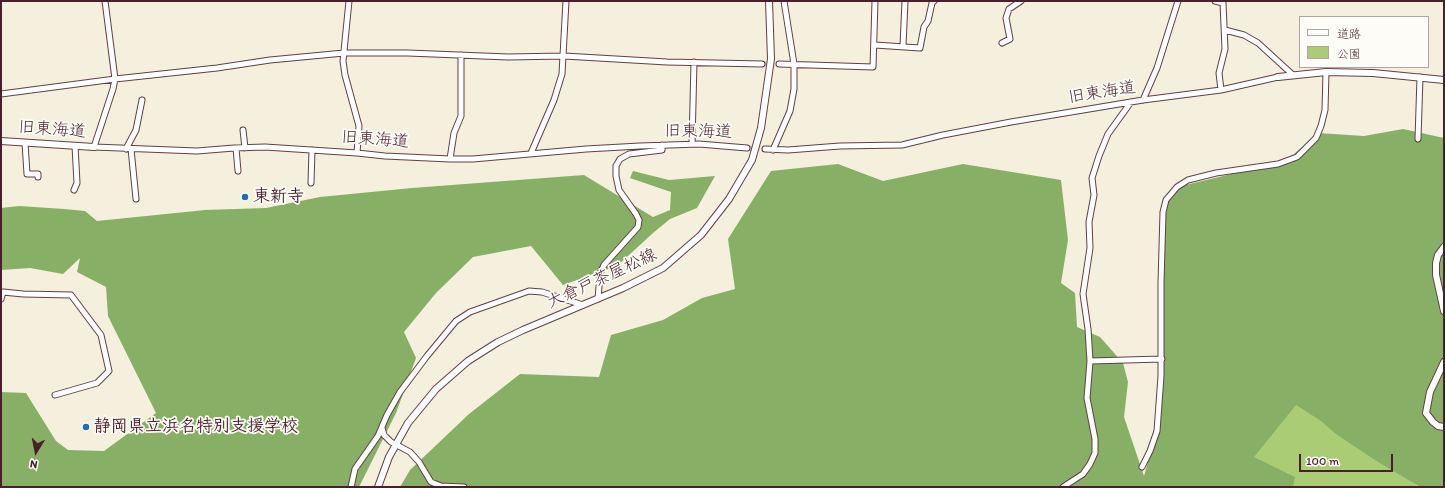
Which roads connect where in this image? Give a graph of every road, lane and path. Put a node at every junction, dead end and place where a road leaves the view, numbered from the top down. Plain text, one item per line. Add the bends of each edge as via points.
1 (105, 1) edge
2 (349, 1) edge
3 (566, 1) edge
4 (769, 1) edge
5 (784, 1) edge
6 (875, 1) edge
7 (905, 1) edge
8 (934, 1) edge
9 (1021, 1) edge
10 (1178, 1) edge
11 (1215, 1) edge
12 (1225, 30) junction
13 (1002, 43) dead end
14 (874, 45) junction
15 (903, 46) junction
16 (344, 53) junction
17 (461, 55) junction
18 (564, 56) junction
19 (694, 62) junction
20 (762, 64) tunnel mouth
21 (779, 64) tunnel mouth
22 (794, 64) junction
23 (1326, 72) junction
24 (1293, 75) junction
25 (1278, 77) joint
26 (1420, 77) junction
27 (115, 79) junction
28 (1444, 80) edge
29 (1221, 90) junction
30 (1, 94) edge
31 (142, 100) dead end
32 (1143, 100) junction
33 (1131, 102) junction
34 (243, 130) dead end
35 (1418, 139) dead end
36 (1, 140) edge
37 (25, 143) junction
38 (692, 144) junction
39 (662, 145) junction
40 (75, 146) junction
41 (94, 147) junction
42 (236, 148) junction
43 (245, 148) junction
44 (747, 148) tunnel mouth
45 (129, 149) junction
46 (765, 149) tunnel mouth
47 (312, 150) junction
48 (773, 150) junction
49 (357, 152) junction
50 (531, 153) junction
51 (450, 159) junction
52 (238, 171) dead end
53 (38, 177) dead end
54 (310, 183) dead end
55 (74, 190) dead end
56 (136, 199) dead end
57 (1444, 247) edge
58 (2, 292) edge
59 (598, 298) junction
60 (1, 299) edge
61 (583, 304) junction
62 (1444, 311) edge
63 (1162, 359) junction
64 (1090, 361) junction
65 (1444, 362) edge
66 (55, 395) dead end
67 (1444, 427) edge
68 (382, 428) junction
69 (396, 444) junction
70 (1142, 467) dead end
71 (351, 487) edge
72 (378, 487) edge
73 (464, 487) edge
74 (1063, 487) edge

1 - 27 street
2 - 16 street
3 - 18 street
4 - 59 street, 大倉戸茶屋松線 via 771,59 761,128 752,160 729,199 701,235 663,268
5 - 22 street
6 - 14 street
7 - 15 street
8 - 15 street via 924,27 920,48
9 - 13 street via 1009,9 1006,18 1010,39
10 - 32 street via 1157,68
11 - 12 street via 1223,3
12 - 24 street via 1244,35 1258,43
12 - 29 street via 1225,49 1219,73
14 - 15 street
14 - 22 street via 873,67
16 - 17 street
16 - 27 street
16 - 49 street via 345,75 359,126
17 - 18 street
17 - 51 street via 460,116
18 - 19 street
18 - 50 street via 562,74 554,100
19 - 20 street
19 - 38 street
21 - 22 street
22 - 48 street via 794,89 790,111
23 - 24 street, 旧東海道
23 - 26 street, 旧東海道
23 - 63 street via 1321,126 1316,138 1297,157 1278,164 1188,180 1177,187 1166,200 1163,212 1161,283
24 - 25 street, 旧東海道
25 - 29 street, 旧東海道
26 - 28 street, 旧東海道
26 - 35 street
27 - 30 street
27 - 41 street
29 - 32 street, 旧東海道
31 - 45 street
32 - 33 street, 旧東海道
33 - 48 street, 旧東海道 via 1011,122 898,146
33 - 64 street via 1108,134 1092,178 1094,195 1089,222 1090,248 1083,294
34 - 43 street
36 - 37 street, 旧東海道
37 - 40 street, 旧東海道
37 - 53 street via 26,174 38,174
38 - 39 street, 旧東海道
38 - 44 street, 旧東海道
39 - 50 street, 旧東海道
39 - 59 street via 662,150 629,154 620,159 616,166 619,190 639,220 638,227 604,265 600,274
40 - 41 street, 旧東海道
40 - 55 street via 77,183
41 - 45 street, 旧東海道
42 - 43 street, 旧東海道
42 - 45 street, 旧東海道 via 197,151
42 - 52 street
43 - 47 street, 旧東海道
45 - 56 street
46 - 48 street, 旧東海道
47 - 49 street, 旧東海道
47 - 54 street
49 - 51 street, 旧東海道
50 - 51 street, 旧東海道
57 - 62 street via 1438,255 1436,275
58 - 60 street
58 - 66 street via 71,295 101,335 109,371 97,383
59 - 61 street, 大倉戸茶屋松線
61 - 68 street via 529,290 470,312 456,321 427,356 400,392
61 - 69 street, 大倉戸茶屋松線 via 498,342 468,361 436,389 408,423
63 - 64 street
63 - 70 street via 1157,431
64 - 74 street via 1087,398 1095,439 1095,453 1083,474
65 - 67 street via 1430,392 1426,413 1438,426
68 - 69 street via 386,438
68 - 71 street via 355,469
69 - 72 street, 大倉戸茶屋松線
69 - 73 street via 410,452 419,462 430,482 441,486

